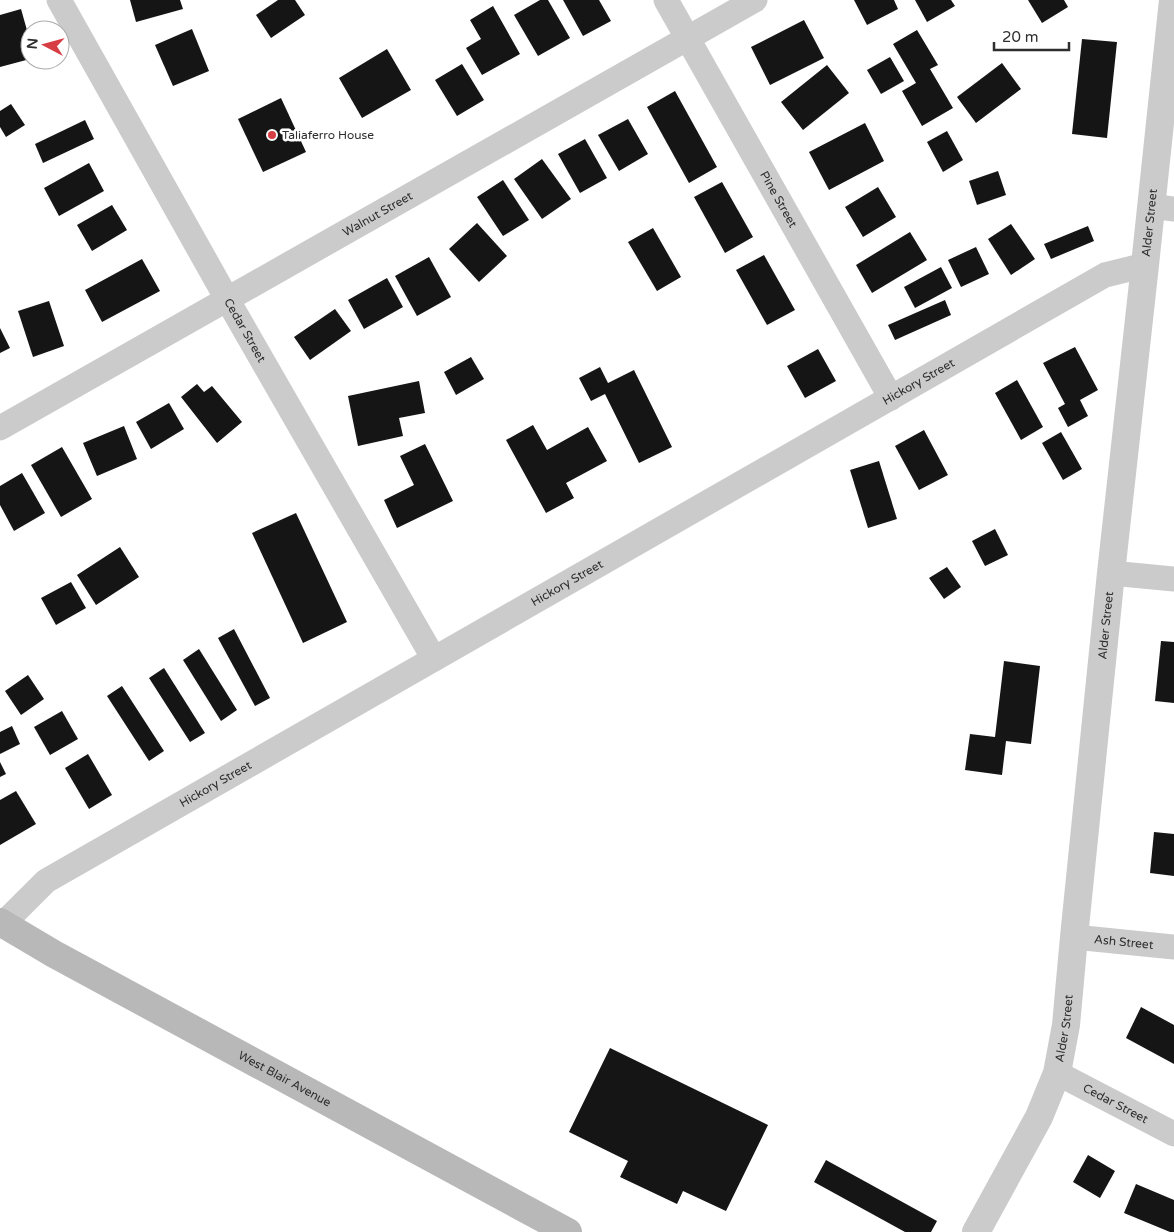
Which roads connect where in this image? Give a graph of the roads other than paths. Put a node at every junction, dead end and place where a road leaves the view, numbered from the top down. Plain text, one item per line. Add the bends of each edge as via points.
1 (59, 0) edge
2 (666, 0) edge
3 (755, 0) edge
4 (1173, 0) edge
5 (687, 38) junction
6 (1163, 208) edge
7 (1145, 266) junction
8 (227, 299) junction
9 (891, 398) junction
10 (0, 428) edge
11 (1111, 573) junction
12 (1174, 579) edge
13 (434, 659) junction
14 (2, 923) edge
15 (1074, 936) junction
16 (1174, 947) edge
17 (1057, 1073) junction
18 (1174, 1134) edge
19 (568, 1232) edge
20 (976, 1232) edge

1 - 8 street, Cedar Street
2 - 5 street, Pine Street
3 - 5 street, Walnut Street
4 - 6 street, Alder Street
5 - 8 street, Walnut Street
5 - 9 street, Pine Street
6 - 7 street, Alder Street
7 - 9 street, Hickory Street via 1105,275
7 - 11 street, Alder Street
8 - 10 street, Walnut Street
8 - 13 street, Cedar Street
9 - 13 street, Hickory Street
11 - 12 street
11 - 15 street, Alder Street
13 - 14 street, Hickory Street via 46,881
14 - 19 main road, West Blair Avenue
15 - 16 street, Ash Street
15 - 17 street, Alder Street via 1066,1025
17 - 18 street, Cedar Street
17 - 20 street, Alder Street via 1039,1117

